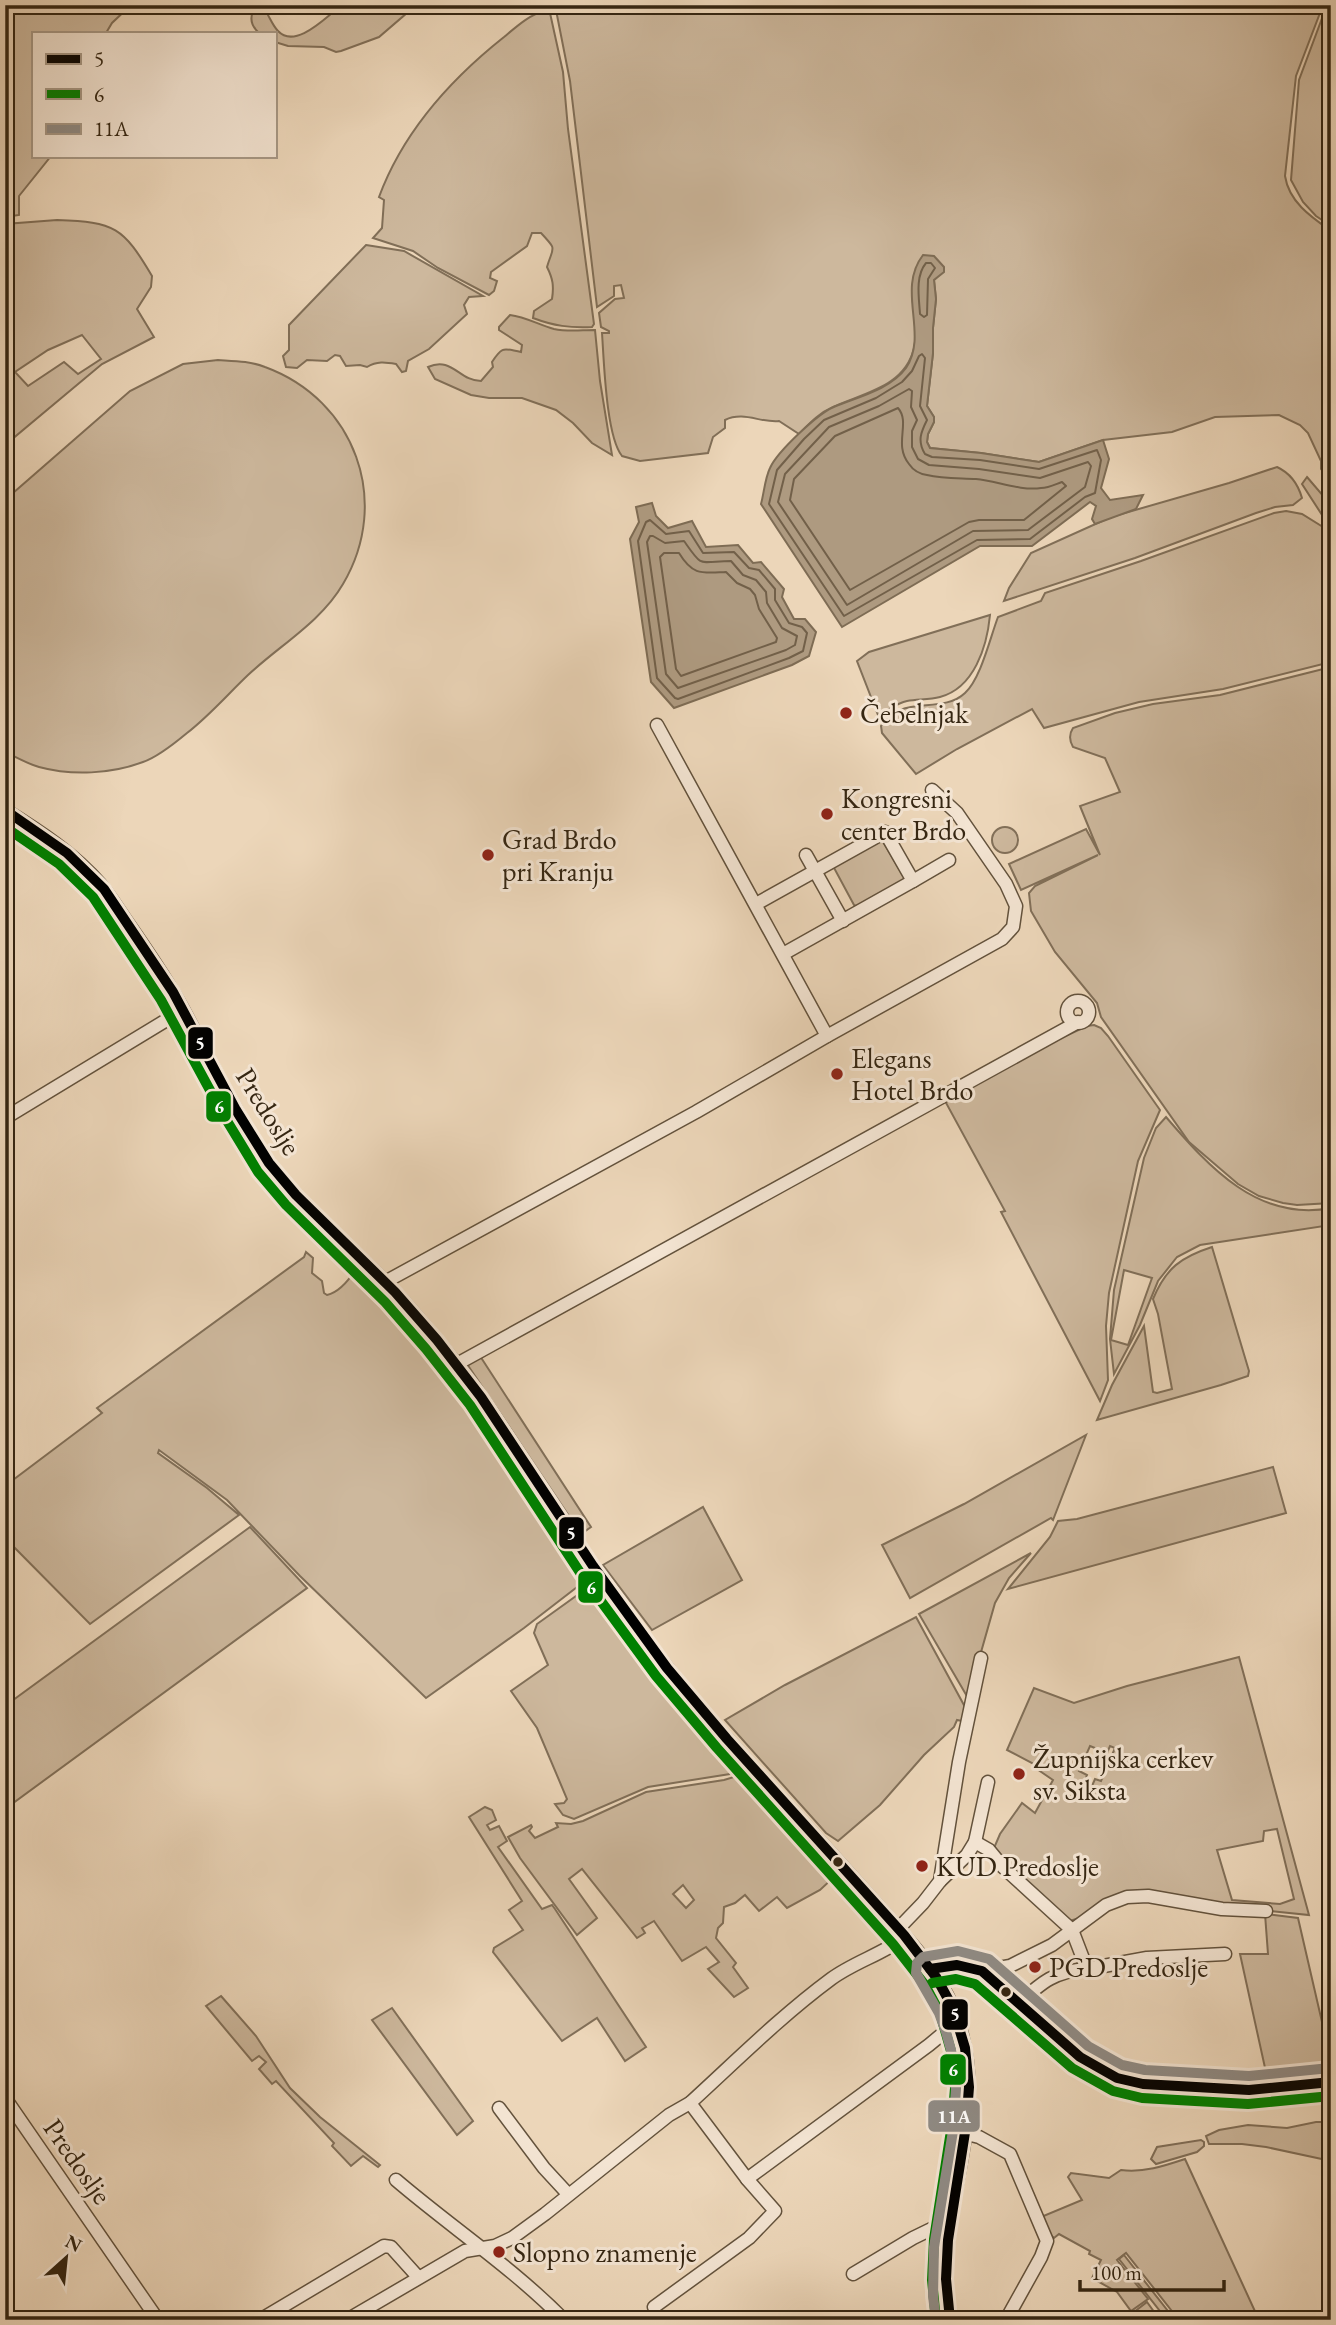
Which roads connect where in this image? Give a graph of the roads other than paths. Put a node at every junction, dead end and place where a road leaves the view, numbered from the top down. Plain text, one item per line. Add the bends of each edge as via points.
1 (657, 725) dead end
2 (932, 790) dead end
3 (5, 810) edge
4 (806, 855) dead end
5 (949, 860) dead end
6 (816, 872) junction
7 (914, 881) junction
8 (756, 904) junction
9 (843, 921) junction
10 (783, 954) junction
11 (183, 1010) junction
12 (1073, 1019) dead end
13 (827, 1036) junction
14 (5, 1118) edge
15 (385, 1282) junction
16 (457, 1364) junction
17 (981, 1658) dead end
18 (988, 1782) dead end
19 (975, 1842) junction
20 (940, 1881) junction
21 (1266, 1911) dead end
22 (1072, 1930) junction
23 (902, 1933) junction
24 (1226, 1954) dead end
25 (930, 1969) junction
26 (1087, 1969) junction
27 (982, 1971) junction
28 (1019, 2003) junction
29 (958, 2021) junction
30 (1331, 2082) edge
31 (5, 2098) edge
32 (690, 2102) junction
33 (499, 2108) dead end
34 (967, 2134) junction
35 (747, 2179) junction
36 (396, 2180) dead end
37 (568, 2194) junction
38 (950, 2220) junction
39 (512, 2238) junction
40 (479, 2248) junction
41 (502, 2265) junction
42 (853, 2274) dead end
43 (418, 2277) junction
44 (654, 2306) dead end
45 (158, 2320) edge
46 (260, 2320) edge
47 (347, 2320) edge
48 (564, 2320) edge
49 (950, 2320) edge
50 (1006, 2320) edge

1 - 8 street
2 - 13 street via 957,813 1006,884 1016,906 1013,927 1002,939
3 - 11 street, Predoslje via 50,839 103,887
4 - 6 street
5 - 7 street
6 - 7 street via 885,832
6 - 8 street
6 - 9 street
7 - 9 street
8 - 10 street
9 - 10 street
10 - 13 street
11 - 14 street
11 - 15 street, Predoslje via 271,1165
12 - 16 street via 1054,1036
13 - 15 street
15 - 16 street, Predoslje
16 - 23 street, Predoslje via 670,1673
17 - 20 street
18 - 19 street
19 - 20 street
19 - 22 street
20 - 23 street
21 - 22 street via 1127,1897 1106,1905
22 - 26 street
22 - 27 street via 1010,1966
23 - 25 street
23 - 32 street via 894,1945 832,1979
24 - 26 street via 1147,1958
25 - 27 street via 957,1965
25 - 29 street
26 - 28 street via 1057,1973
27 - 28 street
28 - 30 street via 1080,2057 1129,2081 1249,2090
29 - 34 street via 969,2074
29 - 35 street
31 - 45 street, Predoslje
32 - 35 street
32 - 37 street
33 - 37 street
34 - 38 street
34 - 50 street via 1010,2154 1046,2241
35 - 44 street via 775,2211 749,2238
36 - 40 street
37 - 39 street
38 - 42 street
38 - 49 street via 946,2281
39 - 40 street
39 - 41 street
40 - 41 street
40 - 43 street
41 - 48 street
43 - 46 street via 391,2247 384,2246
43 - 47 street

